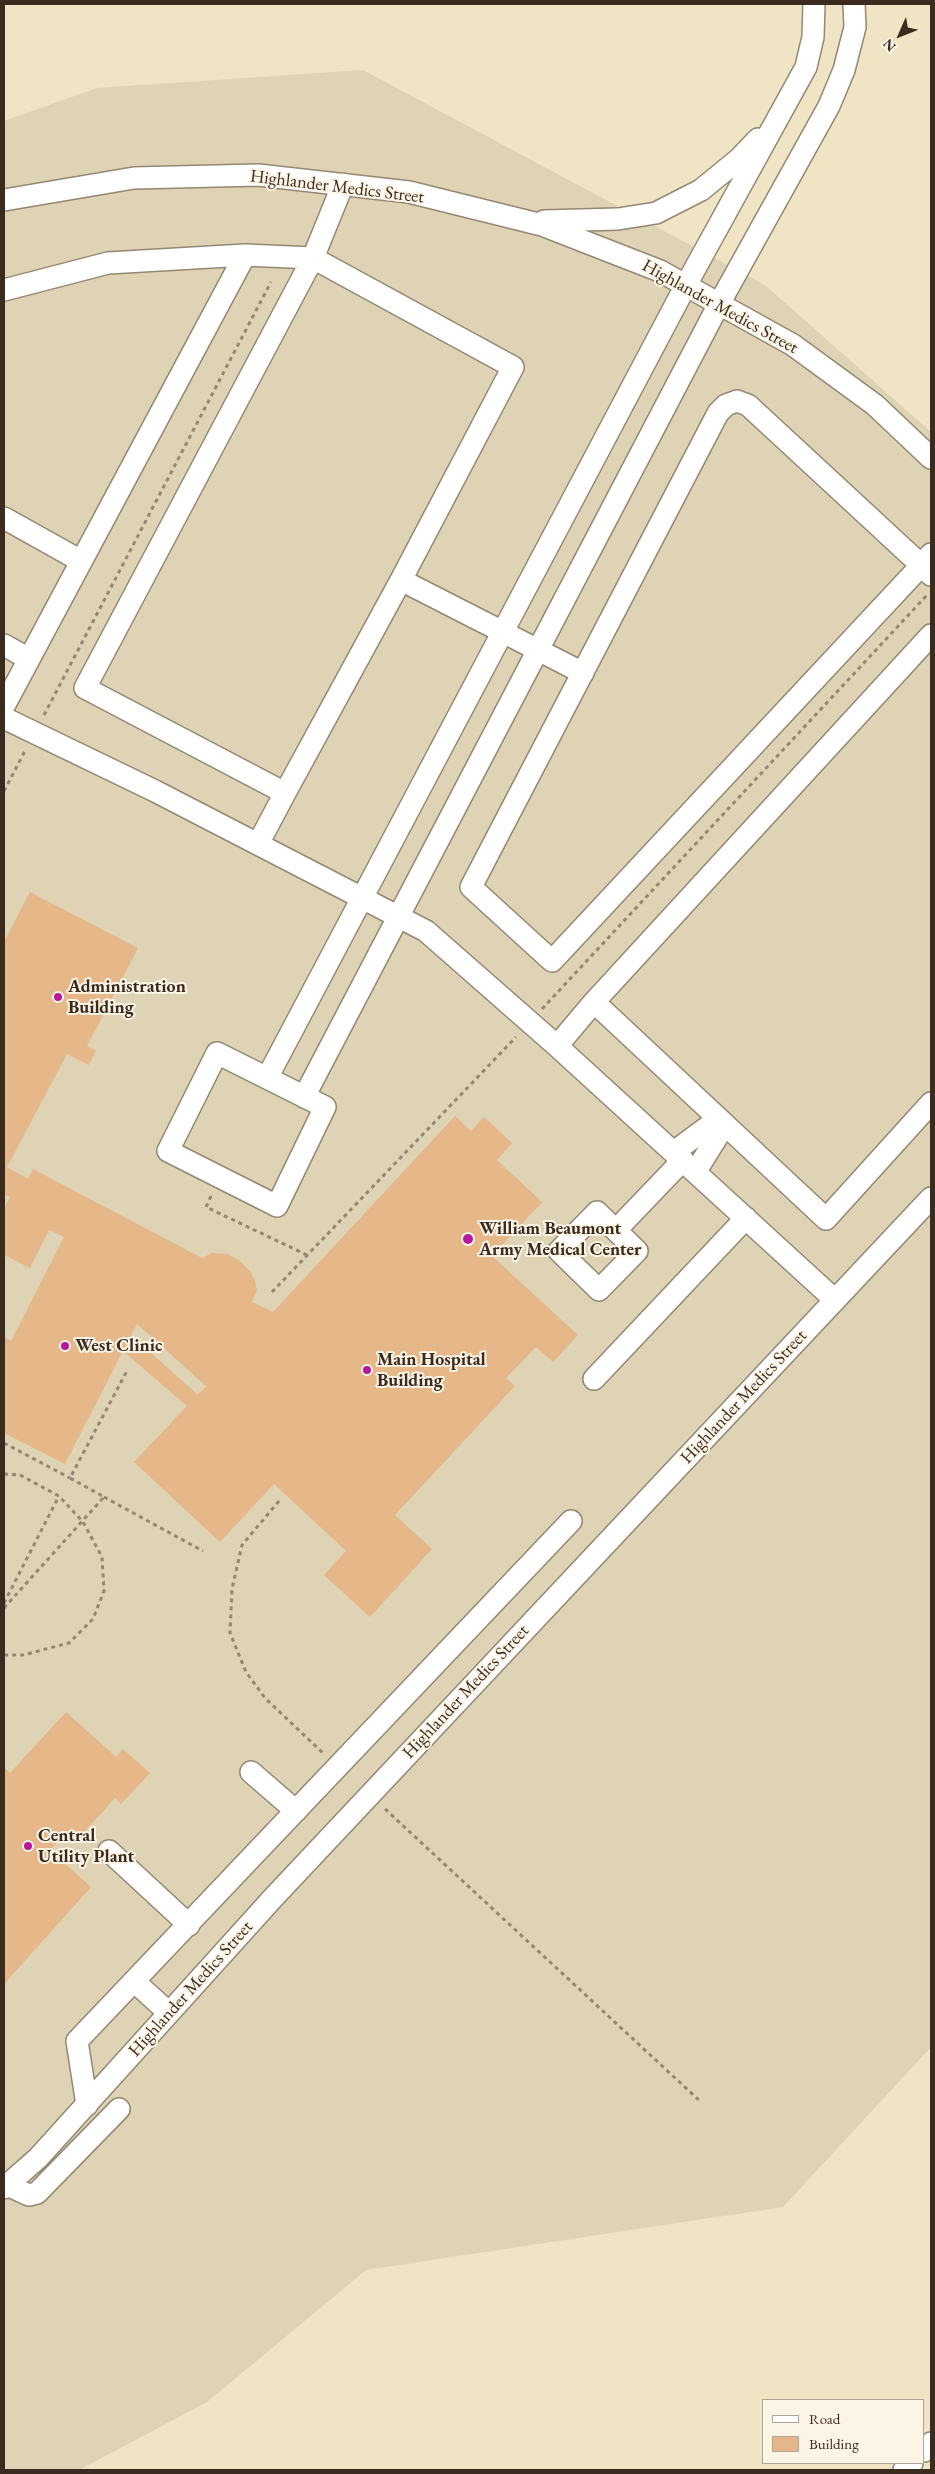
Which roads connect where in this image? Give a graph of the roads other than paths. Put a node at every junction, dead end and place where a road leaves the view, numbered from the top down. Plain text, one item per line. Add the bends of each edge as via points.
1 (814, 4) edge
2 (854, 4) edge
3 (776, 121) junction
4 (343, 184) junction
5 (4, 200) edge
6 (526, 221) junction
7 (245, 255) junction
8 (313, 258) junction
9 (686, 285) junction
10 (4, 290) edge
11 (719, 304) junction
12 (931, 458) edge
13 (4, 518) edge
14 (81, 561) junction
15 (928, 572) edge
16 (400, 580) junction
17 (502, 633) junction
18 (931, 635) edge
19 (4, 645) edge
20 (538, 651) junction
21 (29, 659) junction
22 (583, 673) junction
23 (4, 706) edge
24 (4, 718) edge
25 (285, 793) junction
26 (258, 844) junction
27 (362, 898) junction
28 (398, 916) junction
29 (594, 1002) junction
30 (557, 1046) junction
31 (266, 1078) junction
32 (304, 1097) junction
33 (931, 1103) edge
34 (720, 1124) junction
35 (684, 1161) junction
36 (931, 1198) edge
37 (746, 1218) junction
38 (616, 1230) dead end
39 (835, 1300) junction
40 (594, 1379) dead end
41 (571, 1521) dead end
42 (251, 1772) dead end
43 (296, 1811) junction
44 (109, 1851) dead end
45 (189, 1925) junction
46 (135, 1982) junction
47 (169, 2013) junction
48 (86, 2105) junction
49 (120, 2109) dead end
50 (6, 2187) edge

1 - 3 street via 813,37 806,67
2 - 11 street via 855,27 844,70 829,106
3 - 6 street via 739,159 701,190 656,213 618,220
3 - 9 street
4 - 5 street, Highlander Medics Street via 258,175 134,178
4 - 6 street, Highlander Medics Street via 409,192
4 - 8 street
6 - 9 street, Highlander Medics Street via 660,271
7 - 8 street
7 - 10 street via 108,263
7 - 14 street
8 - 16 street via 513,367
8 - 25 street via 85,688
9 - 11 street, Highlander Medics Street
9 - 17 street
11 - 12 street, Highlander Medics Street via 793,345 876,405
11 - 20 street
13 - 14 street
14 - 21 street
15 - 22 street via 748,405 737,401 718,413
15 - 22 street via 552,961 470,887
16 - 17 street
16 - 25 street
17 - 20 street
17 - 27 street
18 - 29 street
19 - 21 street
20 - 22 street
20 - 28 street
21 - 23 street
24 - 26 street
25 - 26 street
26 - 27 street
27 - 28 street
27 - 31 street
28 - 30 street via 426,930
28 - 32 street
29 - 30 street
29 - 34 street
30 - 35 street
31 - 32 street
31 - 32 street via 216,1053 168,1151 277,1206 326,1107
33 - 34 street via 826,1220
34 - 35 street via 709,1126
34 - 35 street via 719,1134
35 - 37 street
35 - 38 street
36 - 39 street, Highlander Medics Street
37 - 39 street
37 - 40 street
39 - 47 street, Highlander Medics Street
41 - 43 street
42 - 43 street
43 - 45 street
44 - 45 street
45 - 46 street
46 - 47 street
46 - 48 street via 77,2041
47 - 48 street, Highlander Medics Street
48 - 50 street, Highlander Medics Street via 38,2158
49 - 50 street via 37,2193 29,2195

